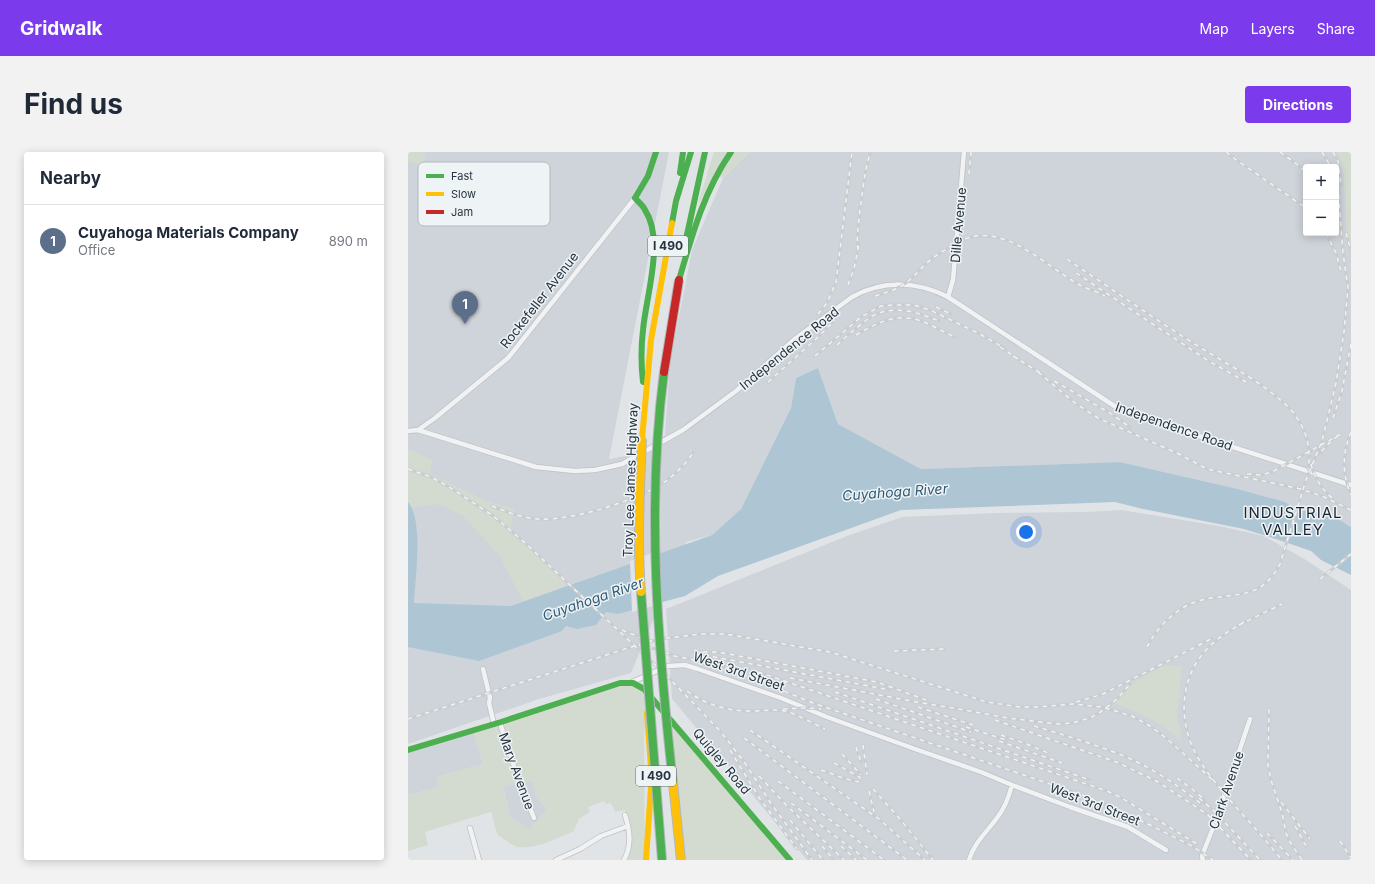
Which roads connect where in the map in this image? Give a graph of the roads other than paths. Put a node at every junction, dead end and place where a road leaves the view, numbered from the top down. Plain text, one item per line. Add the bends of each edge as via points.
1 (654, 152) edge
2 (691, 152) edge
3 (704, 152) edge
4 (710, 152) edge
5 (964, 152) edge
6 (730, 153) edge
7 (683, 154) edge
8 (700, 174) junction
9 (635, 198) junction
10 (676, 202) junction
11 (679, 280) junction
12 (948, 297) junction
13 (645, 395) junction
14 (418, 430) junction
15 (408, 431) edge
16 (1351, 485) edge
17 (483, 669) dead end
18 (632, 682) junction
19 (650, 692) junction
20 (1250, 719) dead end
21 (497, 724) junction
22 (408, 750) edge
23 (1012, 786) junction
24 (625, 815) dead end
25 (534, 818) dead end
26 (628, 826) junction
27 (470, 828) dead end
28 (1166, 850) dead end
29 (479, 860) edge
30 (556, 860) edge
31 (624, 860) edge
32 (646, 860) edge
33 (662, 860) edge
34 (681, 860) edge
35 (790, 860) edge
36 (969, 860) edge
37 (1203, 860) edge

1 - 9 main road, Rockefeller Avenue via 646,182
2 - 10 main road, Troy Lee James Highway / I 490
3 - 8 main road, Troy Lee James Highway / I 490
4 - 8 main road
5 - 12 street, Dille Avenue via 953,280
6 - 11 main road via 713,180 702,206
7 - 10 main road
8 - 11 main road, Troy Lee James Highway / I 490
9 - 13 main road via 647,213 653,243 653,267 642,347 641,367
9 - 14 street, Rockefeller Avenue via 508,358
10 - 13 main road, Troy Lee James Highway / I 490 via 651,340
11 - 34 main road, Troy Lee James Highway / I 490, bridge via 663,379 655,516 658,614
12 - 14 street, Independence Road via 926,287 908,285 877,287 861,292 796,338 736,390 683,430 622,464 575,471 536,468
12 - 16 street, Independence Road via 1119,409
13 - 19 main road, Troy Lee James Highway / I 490, bridge via 640,464 639,562
14 - 15 street, Rockefeller Avenue
17 - 21 street, Mary Avenue via 489,703
18 - 21 main road, West 3rd Street via 620,683
18 - 23 street, West 3rd Street via 668,666 685,665 981,772
18 - 35 main road, Quigley Road via 644,689
19 - 32 main road, bridge via 647,708 651,787
19 - 33 main road, Troy Lee James Highway / I 490, bridge
20 - 37 street, Clark Avenue
21 - 22 main road, West 3rd Street
21 - 25 street, Mary Avenue
23 - 28 street, West 3rd Street via 1128,827
23 - 36 street via 1000,814 976,845
24 - 26 street
26 - 30 street via 601,836
26 - 31 street via 629,845
27 - 29 street

